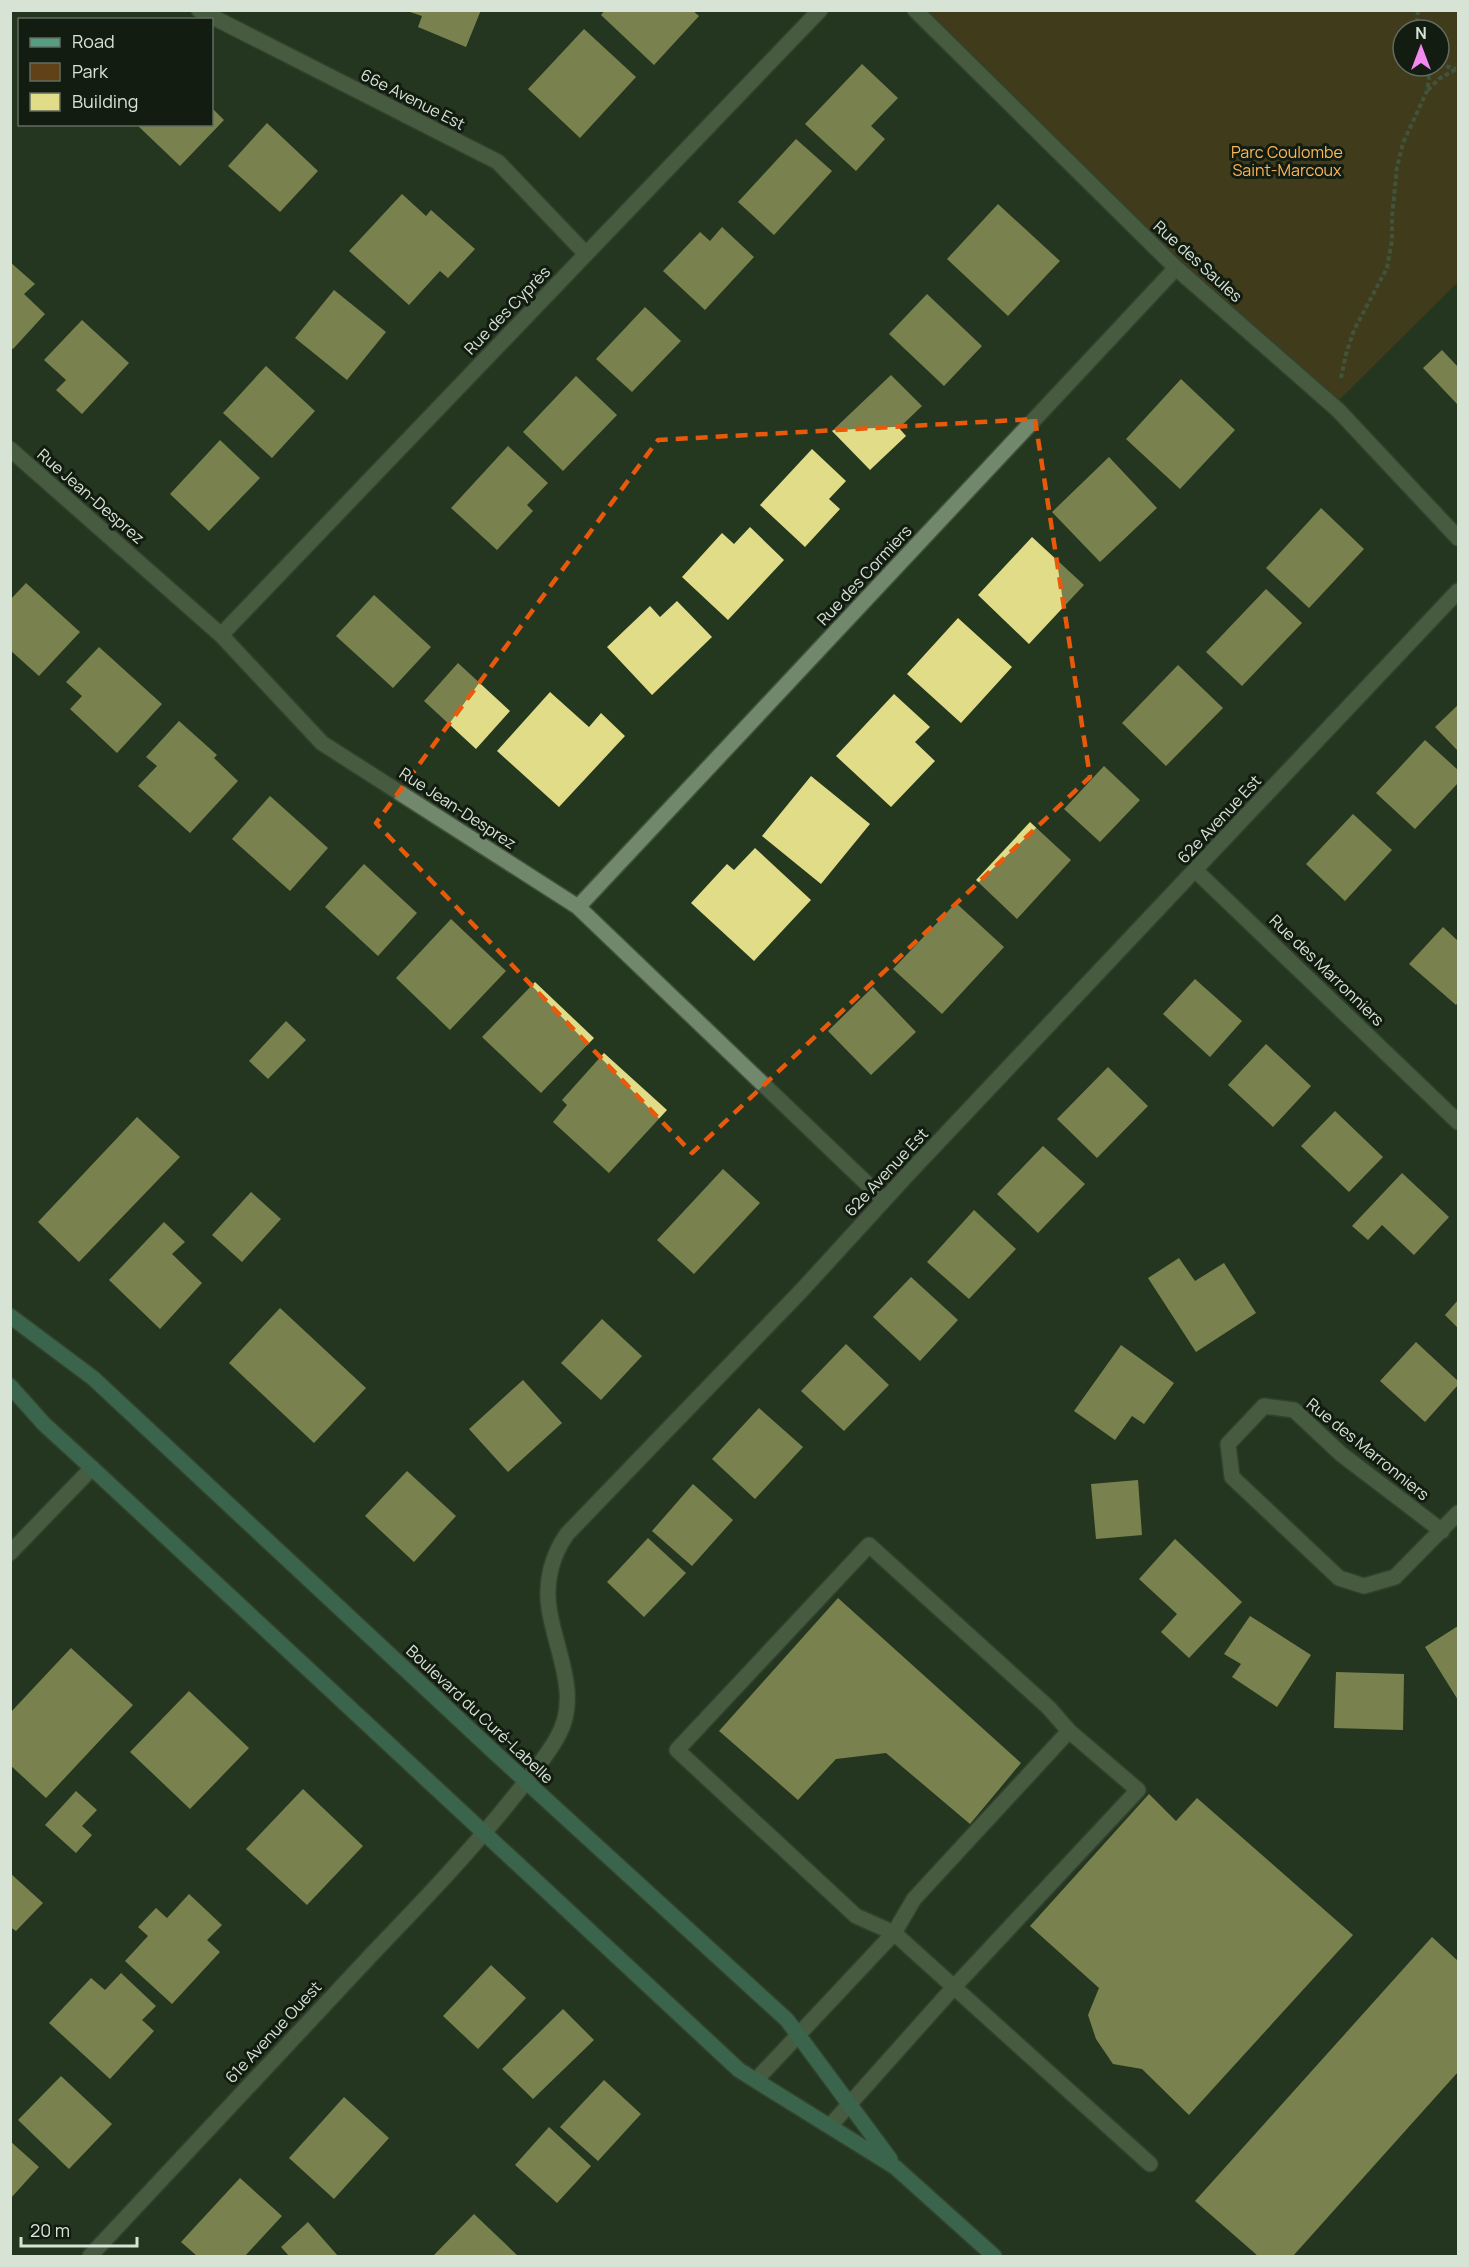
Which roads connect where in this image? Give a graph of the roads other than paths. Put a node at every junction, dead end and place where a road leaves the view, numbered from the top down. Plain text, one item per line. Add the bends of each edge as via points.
1 (199, 10) edge
2 (820, 10) edge
3 (915, 10) edge
4 (585, 254) junction
5 (1176, 268) junction
6 (10, 449) edge
7 (1458, 538) edge
8 (1458, 591) edge
9 (221, 634) junction
10 (1195, 870) junction
11 (578, 907) junction
12 (1458, 1122) edge
13 (884, 1200) junction
14 (10, 1316) edge
15 (10, 1386) edge
16 (92, 1468) junction
17 (1458, 1513) edge
18 (1442, 1531) junction
19 (10, 1553) edge
20 (1070, 1731) junction
21 (526, 1781) junction
22 (484, 1834) junction
23 (894, 1933) junction
24 (954, 1987) junction
25 (799, 2035) junction
26 (756, 2080) junction
27 (849, 2104) junction
28 (830, 2126) junction
29 (1150, 2164) dead end
30 (895, 2166) junction
31 (90, 2256) edge
32 (994, 2256) edge

1 - 4 street, 66e Avenue Est via 498,162
2 - 4 street, Rue des Cyprès
3 - 5 street, Rue des Saules
4 - 9 street, Rue des Cyprès
5 - 7 street, Rue des Saules via 1338,410
5 - 11 street, Rue des Cormiers
6 - 9 street, Rue Jean-Desprez
8 - 10 street, 62e Avenue Est
9 - 11 street, Rue Jean-Desprez via 322,743
10 - 12 street, Rue des Marronniers
10 - 13 street, 62e Avenue Est
11 - 13 street, Rue Jean-Desprez
13 - 21 street, 62e Avenue Est via 577,1521 559,1545 548,1596 568,1709 557,1739
14 - 21 main road, Boulevard du Curé-Labelle via 93,1378
15 - 16 main road, Boulevard du Curé-Labelle
16 - 19 street
16 - 22 main road, Boulevard du Curé-Labelle
17 - 18 street, Rue des Marronniers
18 - 18 street, Rue des Marronniers via 1341,1454 1293,1410 1264,1406 1228,1444 1232,1477 1339,1578 1364,1586 1395,1577
20 - 23 street via 914,1899
20 - 23 street via 869,1545 678,1750 856,1916
20 - 24 street via 1138,1790
21 - 22 street, 62e Avenue Est
21 - 25 main road, Boulevard du Curé-Labelle
22 - 26 main road, Boulevard du Curé-Labelle via 740,2070
22 - 31 street, 61e Avenue Ouest
23 - 24 street
23 - 25 street
24 - 27 street
24 - 29 street
25 - 26 street
25 - 27 main road, Boulevard du Curé-Labelle
26 - 28 main road, Boulevard du Curé-Labelle
27 - 28 street
27 - 30 main road, Boulevard du Curé-Labelle
28 - 30 main road, Boulevard du Curé-Labelle
30 - 32 main road, Boulevard du Curé-Labelle

